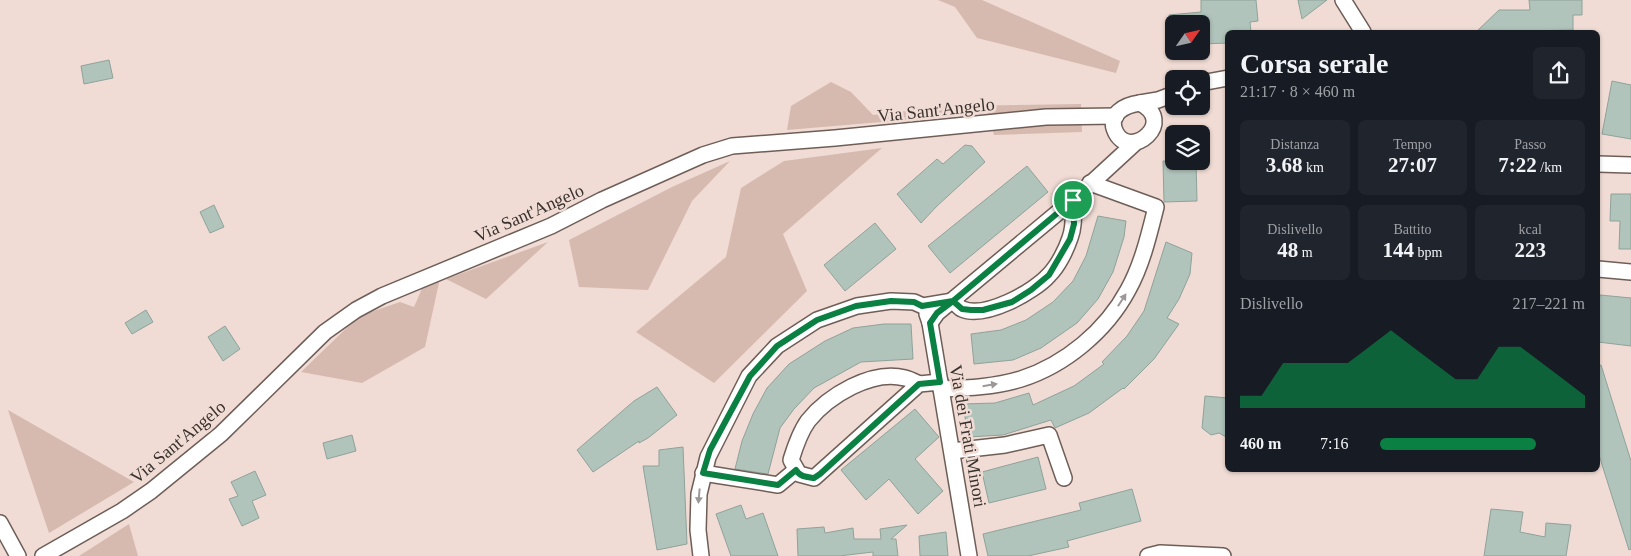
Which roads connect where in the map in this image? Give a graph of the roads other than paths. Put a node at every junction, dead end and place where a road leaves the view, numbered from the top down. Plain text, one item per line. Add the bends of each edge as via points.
1 (1343, 0) edge
2 (1362, 30) edge
3 (1225, 79) edge
4 (1210, 81) edge
5 (1165, 97) edge
6 (1140, 103) junction
7 (1165, 109) edge
8 (1155, 122) junction
9 (1115, 123) junction
10 (1135, 143) junction
11 (1631, 165) edge
12 (1600, 166) edge
13 (1105, 170) junction
14 (1090, 183) junction
15 (1073, 200) junction
16 (1600, 269) edge
17 (1631, 272) edge
18 (953, 301) junction
19 (922, 306) junction
20 (930, 323) junction
21 (919, 384) junction
22 (941, 386) junction
23 (952, 451) junction
24 (796, 470) junction
25 (703, 473) junction
26 (1064, 478) dead end
27 (0, 523) edge
28 (18, 556) edge
29 (43, 556) edge
30 (701, 556) edge
31 (969, 556) edge
32 (1148, 556) edge
33 (1223, 556) edge

1 - 2 street
3 - 4 street
5 - 6 street
6 - 8 street via 1151,110
6 - 9 street via 1125,106
7 - 8 street
8 - 10 street via 1148,134
9 - 10 street via 1117,134 1125,142
9 - 13 street via 1112,154
9 - 29 street, Via Sant'Angelo via 1046,117 740,145 703,155 551,226 382,296 356,310 321,335 235,421 151,492
10 - 13 street
11 - 12 street
13 - 14 street
14 - 15 street
22 -> 14 street via 974,388 1020,379 1040,371 1094,335 1112,315 1138,268 1156,207
15 - 18 street
15 - 18 street via 1074,224 1070,239 1049,275 1012,302 983,310 962,309
16 - 17 street
18 - 19 street
18 - 20 street
19 - 20 street, Via dei Frati Minori
19 - 25 street via 914,302 891,301 856,306 817,320 777,346 750,376 710,450
20 - 22 street, Via dei Frati Minori
21 - 22 street
21 - 24 street via 820,474 814,478
21 - 24 street via 906,378 886,377 845,390 826,403 807,422 796,445 791,460
22 - 23 street, Via dei Frati Minori
23 - 26 street via 1005,445 1049,435
23 - 31 street, Via dei Frati Minori
24 - 25 street via 778,485
25 -> 30 street via 698,525
27 - 28 street
32 - 33 street via 1160,553

